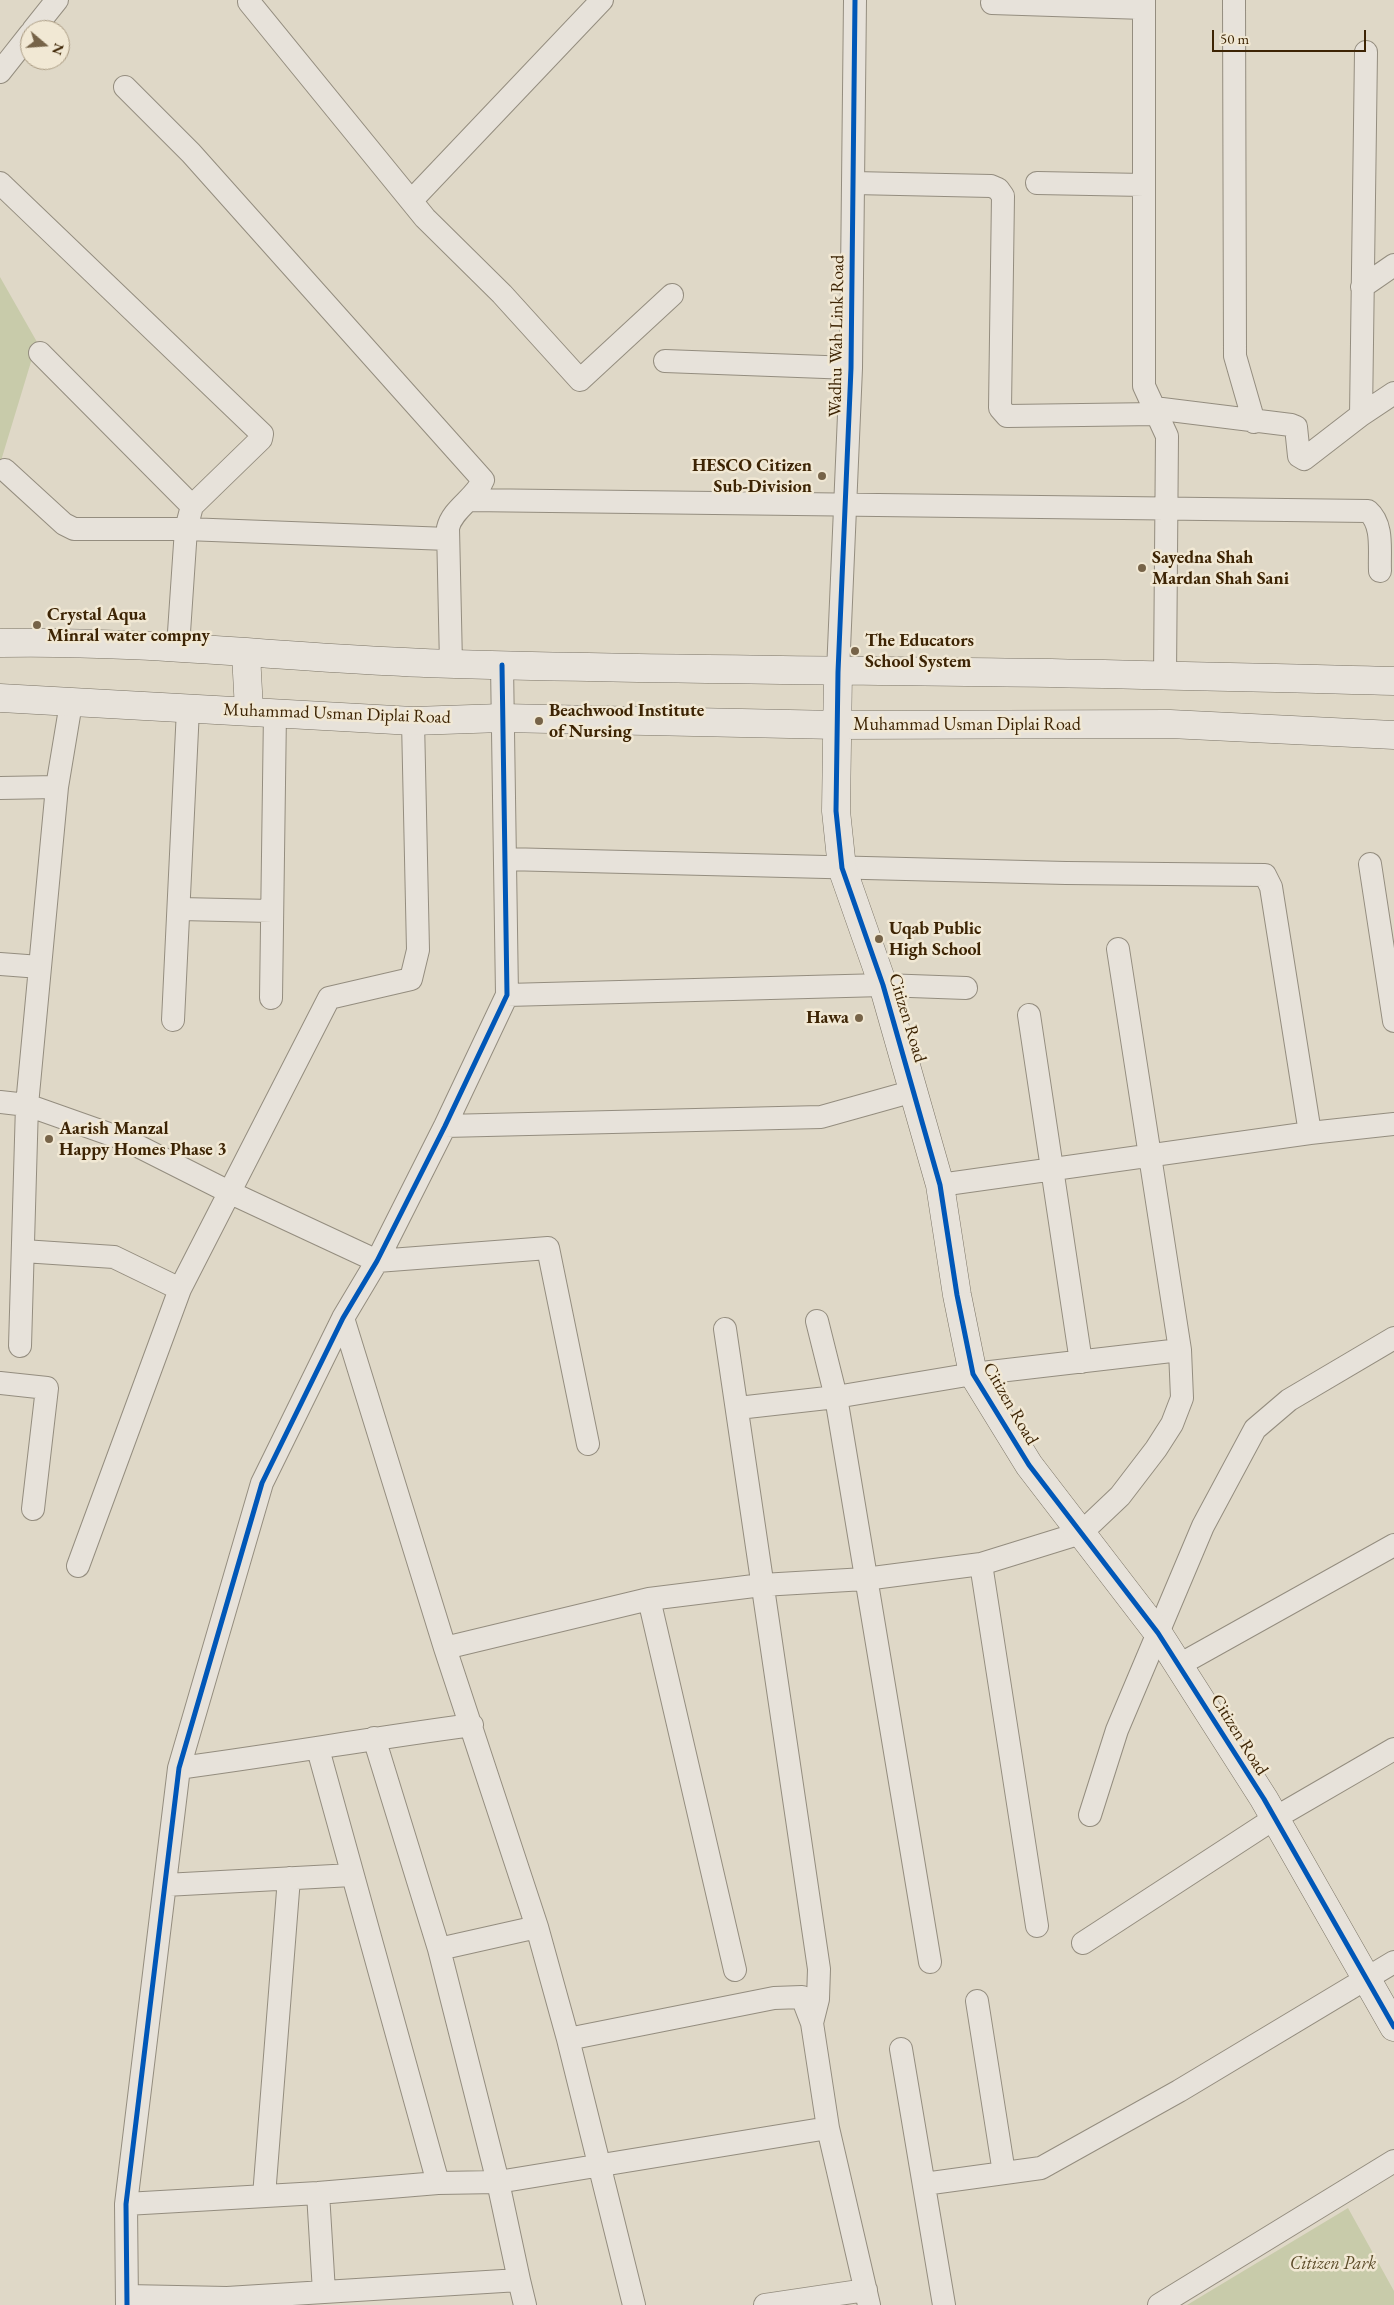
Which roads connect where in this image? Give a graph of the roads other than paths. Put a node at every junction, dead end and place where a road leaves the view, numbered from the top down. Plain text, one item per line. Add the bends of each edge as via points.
1 (57, 0) edge
2 (602, 0) edge
3 (855, 0) edge
4 (1234, 0) edge
5 (249, 2) dead end
6 (992, 3) dead end
7 (1144, 4) edge
8 (41, 20) edge
9 (20, 47) edge
10 (1366, 52) dead end
11 (0, 72) edge
12 (126, 87) dead end
13 (0, 183) edge
14 (854, 183) junction
15 (1037, 184) dead end
16 (1144, 185) junction
17 (412, 200) junction
18 (1394, 266) edge
19 (1362, 287) junction
20 (672, 296) dead end
21 (40, 353) dead end
22 (665, 362) dead end
23 (852, 368) junction
24 (1394, 393) edge
25 (1155, 411) junction
26 (1360, 415) junction
27 (1254, 422) junction
28 (5, 470) dead end
29 (469, 500) junction
30 (846, 505) junction
31 (192, 506) junction
32 (1166, 508) junction
33 (186, 528) junction
34 (448, 539) junction
35 (1380, 571) dead end
36 (0, 643) edge
37 (178, 647) junction
38 (246, 654) junction
39 (451, 664) junction
40 (502, 665) junction
41 (838, 672) junction
42 (1165, 676) junction
43 (1394, 680) edge
44 (0, 698) edge
45 (71, 703) junction
46 (188, 709) junction
47 (262, 711) junction
48 (502, 718) junction
49 (413, 721) junction
50 (837, 725) junction
51 (1394, 735) edge
52 (57, 787) junction
53 (0, 788) edge
54 (505, 859) junction
55 (1370, 864) dead end
56 (842, 868) junction
57 (180, 909) junction
58 (272, 911) junction
59 (1118, 949) dead end
60 (0, 964) edge
61 (40, 967) junction
62 (883, 985) junction
63 (966, 988) dead end
64 (507, 995) junction
65 (271, 998) dead end
66 (1029, 1015) dead end
67 (173, 1020) dead end
68 (1394, 1021) edge
69 (914, 1091) junction
70 (0, 1102) edge
71 (27, 1105) junction
72 (1394, 1124) edge
73 (446, 1126) junction
74 (1310, 1133) junction
75 (1149, 1155) junction
76 (1051, 1169) junction
77 (940, 1185) junction
78 (231, 1193) junction
79 (23, 1251) junction
80 (377, 1261) junction
81 (180, 1289) junction
82 (343, 1318) junction
83 (817, 1321) dead end
84 (726, 1329) dead end
85 (1394, 1338) edge
86 (20, 1346) dead end
87 (1180, 1350) junction
88 (1081, 1362) junction
89 (973, 1374) junction
90 (0, 1383) edge
91 (836, 1397) junction
92 (738, 1408) junction
93 (588, 1444) dead end
94 (34, 1509) dead end
95 (1081, 1532) junction
96 (1394, 1546) edge
97 (981, 1564) junction
98 (78, 1566) dead end
99 (865, 1580) junction
100 (762, 1585) junction
101 (649, 1599) junction
102 (1158, 1633) junction
103 (445, 1648) junction
104 (1179, 1665) junction
105 (472, 1725) junction
106 (374, 1738) junction
107 (318, 1749) junction
108 (1394, 1749) edge
109 (179, 1768) junction
110 (1090, 1815) dead end
111 (1275, 1818) junction
112 (352, 1875) junction
113 (289, 1878) junction
114 (165, 1885) junction
115 (1037, 1926) dead end
116 (537, 1927) junction
117 (1083, 1943) dead end
118 (440, 1949) junction
119 (930, 1962) dead end
120 (1394, 1962) edge
121 (735, 1970) dead end
122 (1366, 1978) junction
123 (977, 2001) dead end
124 (812, 2023) junction
125 (1394, 2027) edge
126 (568, 2039) junction
127 (901, 2049) dead end
128 (828, 2128) junction
129 (1394, 2161) edge
130 (600, 2166) junction
131 (1004, 2173) junction
132 (498, 2182) junction
133 (438, 2183) junction
134 (924, 2184) junction
135 (318, 2193) junction
136 (264, 2196) junction
137 (126, 2204) junction
138 (519, 2280) junction
139 (324, 2292) junction
140 (867, 2298) edge
141 (127, 2300) edge
142 (227, 2301) edge
143 (525, 2305) edge
144 (634, 2305) edge
145 (765, 2305) edge
146 (944, 2305) edge
147 (1159, 2305) edge

1 - 8 street
2 - 17 street
3 - 14 street, Wadhu Wah Link Road
4 - 27 street via 1236,356
5 - 17 street
6 - 7 street
7 - 16 street
9 - 11 street
10 - 19 street
12 - 29 street via 191,153 480,473 484,480
13 - 31 street via 262,434 262,439
14 - 23 street, Wadhu Wah Link Road
14 - 25 street via 991,186 1003,196 1000,408 1007,416
15 - 16 street
16 - 25 street via 1144,386
17 - 20 street via 425,218 502,294 580,380
18 - 19 street
19 - 26 street
21 - 31 street
22 - 23 street
23 - 30 street, Wadhu Wah Link Road
24 - 26 street
25 - 27 street
25 - 32 street via 1167,436
26 - 27 street via 1304,460 1299,456 1296,427
28 - 33 street via 64,524 74,529
29 - 30 street
29 - 34 street via 449,522
30 - 32 street
30 - 41 street, Wadhu Wah Link Road
31 - 33 street
32 - 35 street via 1368,511 1376,518
32 - 42 street
33 - 34 street
33 - 37 street
34 - 39 street
36 - 37 street via 70,642
37 - 38 street
38 - 39 street
38 - 47 street
39 - 40 street
40 - 41 street
40 - 48 street
41 - 42 street
41 - 50 street, Citizen Road
42 - 43 street
44 - 45 street, Muhammad Usman Diplai Road
45 - 46 street, Muhammad Usman Diplai Road
45 - 52 street
46 - 47 street, Muhammad Usman Diplai Road
46 - 57 street
47 - 49 street, Muhammad Usman Diplai Road
47 - 58 street
48 - 49 street, Muhammad Usman Diplai Road
48 - 50 street, Muhammad Usman Diplai Road
48 - 54 street
49 - 78 street via 418,950 411,979 329,998
50 - 51 street, Muhammad Usman Diplai Road via 1170,724
50 - 56 street, Citizen Road via 836,811
52 - 53 street
52 - 61 street
54 - 56 street
54 - 64 street
55 - 68 street
56 - 62 street, Citizen Road
56 - 74 street via 1265,875 1271,887
57 - 58 street
57 - 67 street
58 - 65 street
59 - 75 street
60 - 61 street
61 - 71 street
62 - 63 street
62 - 64 street
62 - 69 street, Citizen Road
64 - 73 street
66 - 76 street
69 - 73 street via 821,1117
69 - 77 street, Citizen Road
70 - 71 street
71 - 78 street via 126,1140
71 - 79 street
72 - 74 street
73 - 80 street
74 - 75 street
75 - 76 street
75 - 87 street
76 - 77 street
76 - 88 street
77 - 89 street, Citizen Road
78 - 80 street
78 - 81 street
79 - 81 street via 114,1257
79 - 86 street
80 - 82 street
80 - 93 street via 548,1248
81 - 98 street
82 - 103 street
82 - 109 street via 262,1483
83 - 91 street
84 - 92 street
85 - 102 street via 1289,1400 1255,1429 1203,1526
87 - 88 street
87 - 95 street via 1182,1398 1172,1424 1120,1496
88 - 89 street
89 - 91 street
89 - 95 street, Citizen Road via 1029,1465
90 - 94 street via 47,1388
91 - 92 street
91 - 99 street
92 - 100 street
95 - 97 street
95 - 102 street, Citizen Road
96 - 104 street
97 - 99 street
97 - 115 street
99 - 100 street
99 - 119 street
100 - 101 street
100 - 124 street via 818,1969 818,1999
101 - 103 street
101 - 121 street
102 - 104 street, Citizen Road
102 - 110 street via 1117,1730
103 - 105 street
104 - 111 street, Citizen Road
105 - 106 street
105 - 116 street
106 - 107 street
106 - 118 street
107 - 109 street
107 - 112 street
108 - 111 street
109 - 114 street
111 - 117 street
111 - 122 street, Citizen Road
112 - 113 street
112 - 133 street
113 - 114 street
113 - 136 street
114 - 137 street
116 - 118 street
116 - 126 street
118 - 132 street
120 - 122 street
122 - 125 street, Citizen Road
122 - 131 street via 1179,2091 1041,2168
123 - 131 street
124 - 126 street via 802,1997 774,1998
124 - 128 street
126 - 130 street
127 - 134 street
128 - 130 street
128 - 140 street
129 - 147 street
130 - 132 street
130 - 144 street
131 - 134 street
132 - 133 street
132 - 138 street
133 - 135 street
134 - 146 street
135 - 136 street
135 - 139 street
136 - 137 street
137 - 141 street
138 - 139 street
138 - 143 street
139 - 142 street
140 - 145 street
141 - 142 street

